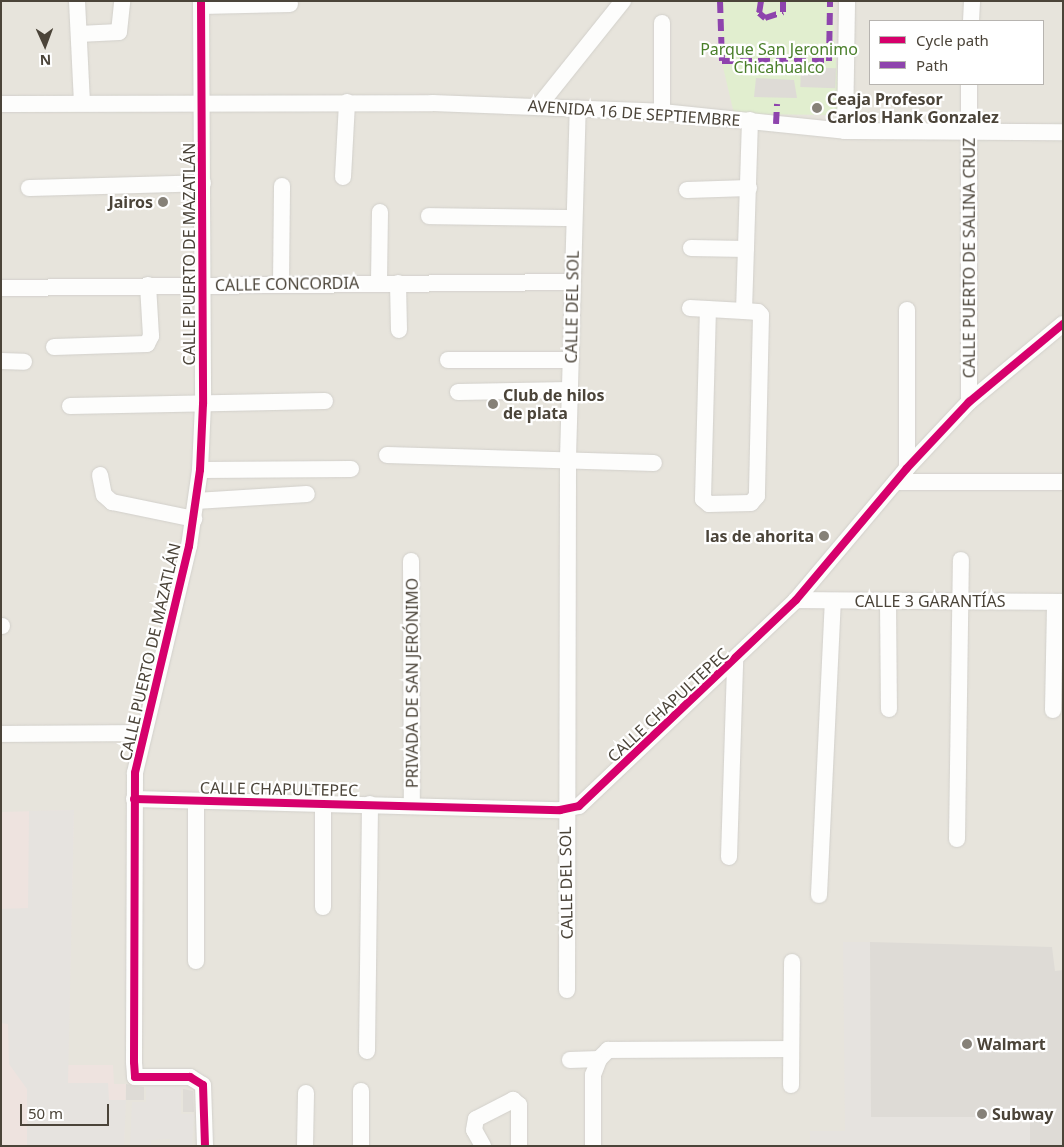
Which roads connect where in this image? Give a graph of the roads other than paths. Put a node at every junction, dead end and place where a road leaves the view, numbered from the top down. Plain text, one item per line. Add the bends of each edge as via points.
1 (77, 1) edge
2 (122, 1) edge
3 (623, 1) edge
4 (848, 1) edge
5 (972, 1) edge
6 (201, 4) edge
7 (290, 4) dead end
8 (971, 20) edge
9 (662, 23) dead end
10 (79, 34) junction
11 (969, 85) edge
12 (204, 102) junction
13 (347, 102) junction
14 (82, 103) junction
15 (1, 104) edge
16 (538, 107) junction
17 (578, 108) junction
18 (662, 112) junction
19 (750, 120) junction
20 (845, 131) junction
21 (968, 132) junction
22 (1063, 132) edge
23 (343, 178) dead end
24 (203, 183) junction
25 (282, 186) dead end
26 (30, 188) dead end
27 (749, 188) junction
28 (687, 190) dead end
29 (380, 212) dead end
30 (429, 216) dead end
31 (574, 218) junction
32 (691, 248) dead end
33 (746, 249) junction
34 (572, 282) junction
35 (380, 283) junction
36 (398, 283) junction
37 (281, 284) junction
38 (148, 285) junction
39 (202, 285) junction
40 (1, 288) edge
41 (690, 308) dead end
42 (708, 309) junction
43 (907, 310) dead end
44 (744, 311) junction
45 (1063, 324) edge
46 (399, 330) dead end
47 (54, 347) dead end
48 (448, 360) dead end
49 (571, 360) junction
50 (1, 361) edge
51 (24, 362) dead end
52 (570, 390) junction
53 (458, 392) dead end
54 (325, 401) dead end
55 (969, 402) junction
56 (203, 404) junction
57 (70, 406) dead end
58 (387, 456) dead end
59 (568, 458) junction
60 (654, 463) dead end
61 (908, 468) junction
62 (352, 469) dead end
63 (200, 470) junction
64 (100, 475) dead end
65 (896, 482) junction
66 (1063, 482) edge
67 (307, 494) dead end
68 (196, 501) junction
69 (194, 519) junction
70 (961, 560) dead end
71 (411, 561) dead end
72 (796, 600) junction
73 (833, 601) junction
74 (888, 601) junction
75 (960, 601) junction
76 (1059, 602) edge
77 (735, 661) junction
78 (889, 709) dead end
79 (1053, 710) dead end
80 (143, 733) junction
81 (1, 734) edge
82 (134, 799) junction
83 (196, 800) junction
84 (323, 803) junction
85 (370, 804) junction
86 (412, 805) junction
87 (565, 810) junction
88 (957, 839) dead end
89 (729, 857) dead end
90 (819, 895) dead end
91 (323, 907) dead end
92 (196, 961) dead end
93 (792, 962) dead end
94 (567, 990) dead end
95 (791, 1049) junction
96 (367, 1051) dead end
97 (599, 1058) junction
98 (570, 1060) dead end
99 (791, 1085) dead end
100 (361, 1091) dead end
101 (306, 1093) dead end
102 (205, 1146) edge
103 (305, 1146) edge
104 (361, 1146) edge
105 (483, 1146) edge
106 (520, 1146) edge
107 (593, 1146) edge

1 - 10 street
2 - 10 street via 119,32
3 - 16 street
4 - 20 street
5 - 8 street
6 - 7 street
6 - 12 street, CALLE PUERTO DE MAZATLÁN
9 - 18 street
10 - 14 street
11 - 21 street, CALLE PUERTO DE SALINA CRUZ
12 - 13 street, AVENIDA 16 DE SEPTIEMBRE
12 - 14 street, AVENIDA 16 DE SEPTIEMBRE
12 - 24 street, CALLE PUERTO DE MAZATLÁN
13 - 16 street, AVENIDA 16 DE SEPTIEMBRE
13 - 23 street
14 - 15 street, AVENIDA 16 DE SEPTIEMBRE
16 - 17 street, AVENIDA 16 DE SEPTIEMBRE
17 - 18 street, AVENIDA 16 DE SEPTIEMBRE
17 - 31 street, CALLE DEL SOL
18 - 19 street, AVENIDA 16 DE SEPTIEMBRE
19 - 20 street, AVENIDA 16 DE SEPTIEMBRE
19 - 27 street
20 - 21 street, AVENIDA 16 DE SEPTIEMBRE
21 - 22 street, AVENIDA 16 DE SEPTIEMBRE
21 - 55 street, CALLE PUERTO DE SALINA CRUZ
24 - 26 street
24 - 39 street, CALLE PUERTO DE MAZATLÁN
25 - 37 street
27 - 28 street
27 - 33 street
29 - 35 street
30 - 31 street
31 - 34 street, CALLE DEL SOL
32 - 33 street
33 - 44 street
34 - 36 street, CALLE CONCORDIA
34 - 49 street, CALLE DEL SOL
35 - 36 street, CALLE CONCORDIA
35 - 37 street, CALLE CONCORDIA
36 - 46 street
37 - 39 street, CALLE CONCORDIA
38 - 39 street, CALLE CONCORDIA
38 - 40 street, CALLE CONCORDIA
38 - 47 street via 149,342
39 - 56 street, CALLE PUERTO DE MAZATLÁN
41 - 42 street
42 - 44 street
42 - 44 street via 703,499 709,504 751,503 757,496 761,318 758,312
43 - 61 street
45 - 55 street, CALLE CHAPULTEPEC
48 - 49 street
49 - 52 street, CALLE DEL SOL
50 - 51 street
52 - 53 street
52 - 59 street, CALLE DEL SOL
54 - 56 street
55 - 61 street, CALLE CHAPULTEPEC
56 - 57 street
56 - 63 street, CALLE PUERTO DE MAZATLÁN
58 - 59 street
59 - 60 street
59 - 87 street, CALLE DEL SOL
61 - 65 street, CALLE CHAPULTEPEC
62 - 63 street
63 - 68 street, CALLE PUERTO DE MAZATLÁN
64 - 69 street via 104,495 112,502
65 - 66 street
65 - 72 street, CALLE CHAPULTEPEC
67 - 68 street
68 - 69 street, CALLE PUERTO DE MAZATLÁN
69 - 80 street, CALLE PUERTO DE MAZATLÁN
70 - 75 street
71 - 86 street, PRIVADA DE SAN JERÓNIMO
72 - 73 street, CALLE 3 GARANTÍAS
72 - 77 street, CALLE CHAPULTEPEC
73 - 74 street, CALLE 3 GARANTÍAS
73 - 90 street
74 - 75 street, CALLE 3 GARANTÍAS
74 - 78 street
75 - 76 street, CALLE 3 GARANTÍAS
75 - 88 street
76 - 79 street
77 - 87 street, CALLE CHAPULTEPEC via 590,798
77 - 89 street
80 - 81 street
80 - 82 street, CALLE PUERTO DE MAZATLÁN
82 - 83 street, CALLE CHAPULTEPEC
82 - 102 street, CALLE PUERTO DE MAZATLÁN via 134,1076 190,1077 199,1081 206,1097
83 - 84 street, CALLE CHAPULTEPEC
83 - 92 street
84 - 85 street, CALLE CHAPULTEPEC
84 - 91 street
85 - 86 street, CALLE CHAPULTEPEC
85 - 96 street
86 - 87 street, CALLE CHAPULTEPEC
87 - 94 street, CALLE DEL SOL
93 - 95 street
95 - 97 street via 616,1048
95 - 99 street
97 - 98 street
97 - 107 street via 592,1088
100 - 104 street
101 - 103 street
105 - 106 street via 474,1130 476,1119 513,1100 519,1104

